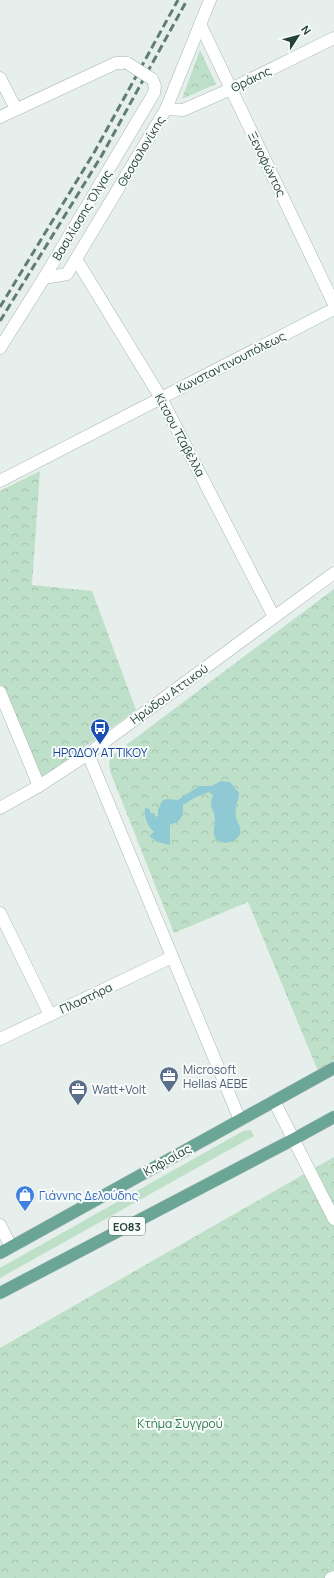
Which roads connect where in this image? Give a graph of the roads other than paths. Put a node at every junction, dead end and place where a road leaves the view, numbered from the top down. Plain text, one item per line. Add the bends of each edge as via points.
1 (210, 0) edge
2 (200, 24) junction
3 (334, 38) edge
4 (0, 78) edge
5 (231, 89) junction
6 (16, 109) junction
7 (166, 109) junction
8 (0, 117) edge
9 (76, 259) junction
10 (44, 278) junction
11 (334, 304) edge
12 (334, 309) edge
13 (0, 348) edge
14 (161, 398) junction
15 (0, 481) edge
16 (334, 573) edge
17 (274, 617) junction
18 (0, 692) edge
19 (88, 754) junction
20 (39, 786) junction
21 (0, 808) edge
22 (0, 913) edge
23 (172, 957) junction
24 (50, 1015) junction
25 (0, 1039) edge
26 (334, 1068) edge
27 (274, 1101) junction
28 (334, 1116) edge
29 (240, 1120) junction
30 (294, 1139) junction
31 (334, 1218) edge
32 (0, 1225) edge
33 (11, 1248) junction
34 (0, 1253) edge
35 (0, 1292) edge
36 (334, 1577) edge
37 (331, 1578) edge

1 - 2 street, Θεσσαλονίκης
2 - 5 street, Ξενοφώντος
2 - 7 street, Θεσσαλονίκης
3 - 5 street, Θράκης
4 - 6 street
5 - 7 street, Θράκης via 183,110
5 - 11 street, Ξενοφώντος
6 - 8 street
6 - 10 street, Βασιλίσσης Όλγας, bridge via 116,63 126,63 152,79 155,86 154,93
7 - 9 street, Θεσσαλονίκης
9 - 10 street, Θεσσαλονίκης via 67,274
9 - 14 street, Κίτσου Τζαβέλλα
10 - 13 street, Βασιλίσσης Όλγας
12 - 14 street, Κωνσταντινουπόλεως
14 - 15 street, Κωνσταντινουπόλεως
14 - 17 street, Κίτσου Τζαβέλλα
16 - 17 street, Ηρώδου Αττικού
17 - 19 street, Ηρώδου Αττικού
18 - 20 street
19 - 20 street, Ηρώδου Αττικού
19 - 23 street
20 - 21 street, Ηρώδου Αττικού
22 - 24 street
23 - 24 street, Πλαστήρα
23 - 29 street
24 - 25 street, Πλαστήρα
26 - 27 main road, Κηφισίας
27 - 29 main road, Κηφισίας
27 - 30 street
28 - 30 main road, ΕΟ83
29 - 33 main road, Κηφισίας
30 - 31 street
30 - 35 main road, ΕΟ83
32 - 33 street
33 - 34 main road, Κηφισίας
36 - 37 street

